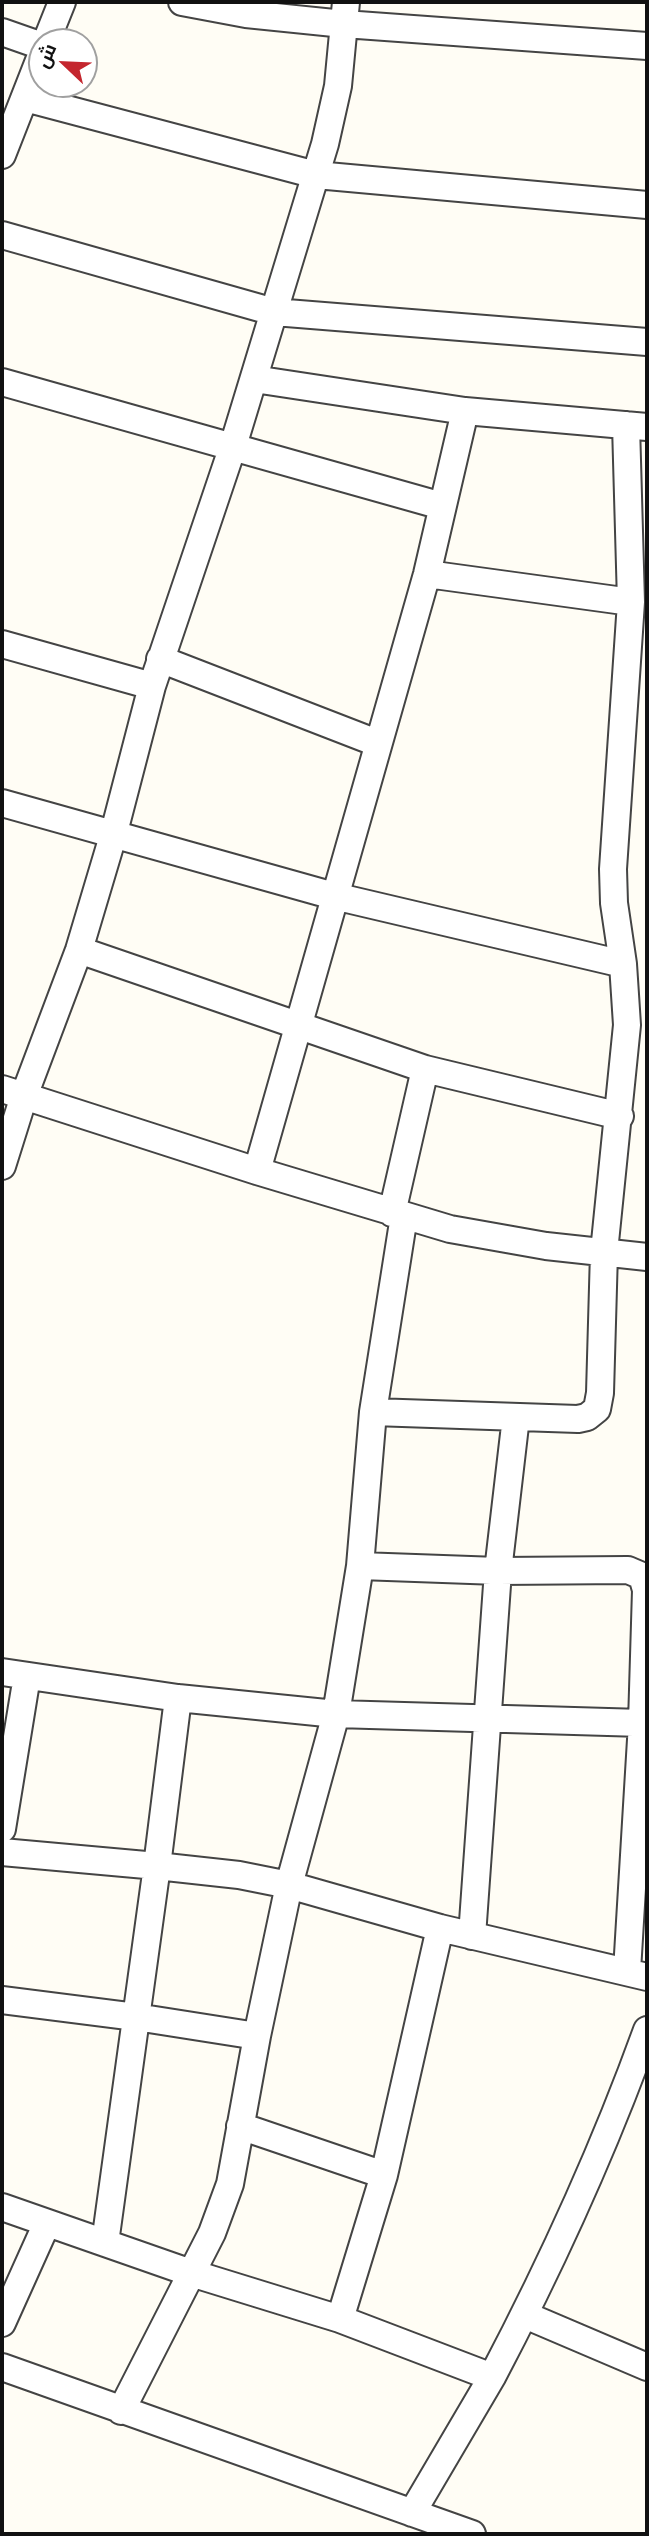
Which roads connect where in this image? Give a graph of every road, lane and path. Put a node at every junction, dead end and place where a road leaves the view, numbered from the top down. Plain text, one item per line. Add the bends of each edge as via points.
1 (62, 2) edge
2 (183, 2) edge
3 (345, 13) edge
4 (52, 28) edge
5 (2, 32) edge
6 (28, 41) edge
7 (647, 46) edge
8 (28, 90) edge
9 (25, 98) junction
10 (2, 155) edge
11 (316, 175) junction
12 (647, 205) edge
13 (2, 235) edge
14 (274, 312) junction
15 (647, 342) edge
16 (254, 379) junction
17 (2, 382) edge
18 (465, 411) junction
19 (637, 426) edge
20 (233, 446) junction
21 (442, 506) junction
22 (427, 574) junction
23 (631, 602) junction
24 (2, 644) edge
25 (160, 659) junction
26 (152, 687) junction
27 (377, 743) junction
28 (2, 803) edge
29 (113, 836) junction
30 (334, 896) junction
31 (79, 950) junction
32 (623, 964) junction
33 (299, 1026) junction
34 (425, 1069) junction
35 (13, 1092) edge
36 (620, 1116) junction
37 (2, 1166) edge
38 (257, 1171) junction
39 (398, 1214) junction
40 (604, 1252) junction
41 (647, 1256) edge
42 (373, 1412) junction
43 (516, 1417) junction
44 (360, 1566) junction
45 (498, 1572) junction
46 (14, 1674) edge
47 (178, 1698) junction
48 (336, 1714) junction
49 (489, 1718) junction
50 (642, 1723) junction
51 (2, 1829) edge
52 (2, 1852) edge
53 (157, 1866) junction
54 (289, 1885) junction
55 (440, 1928) junction
56 (472, 1936) junction
57 (637, 1974) edge
58 (2, 2000) edge
59 (136, 2017) junction
60 (647, 2030) edge
61 (257, 2036) junction
62 (240, 2126) junction
63 (384, 2175) junction
64 (2, 2207) edge
65 (47, 2223) junction
66 (105, 2243) junction
67 (191, 2273) junction
68 (525, 2315) junction
69 (340, 2319) junction
70 (2, 2323) edge
71 (2, 2367) edge
72 (647, 2367) edge
73 (492, 2377) junction
74 (121, 2411) junction
75 (412, 2513) junction
76 (441, 2529) edge
77 (472, 2534) edge

1 - 4 street
2 - 3 street via 246,14
3 - 7 street
3 - 11 street via 332,117
5 - 6 street
8 - 9 street
9 - 10 street
9 - 11 street
11 - 12 street
11 - 14 street
13 - 14 street
14 - 15 street
14 - 16 street
16 - 18 street
16 - 20 street
17 - 20 street
18 - 19 street
18 - 21 street
19 - 23 street
20 - 21 street
20 - 25 street
21 - 22 street
22 - 23 street
22 - 27 street
23 - 32 street via 613,869
24 - 26 street
25 - 26 street
25 - 27 street
26 - 29 street
27 - 30 street
28 - 29 street
29 - 30 street
29 - 31 street
30 - 32 street
30 - 33 street
31 - 33 street
31 - 35 street
32 - 36 street via 627,1025
33 - 34 street
33 - 38 street
34 - 36 street
34 - 39 street
35 - 37 street
35 - 38 street
36 - 40 street
38 - 39 street
39 - 40 street via 450,1229
39 - 42 street
40 - 41 street
40 - 43 street via 597,1409 578,1419
42 - 43 street
42 - 44 street
43 - 45 street
44 - 45 street
44 - 48 street
45 - 49 street
45 - 50 street via 628,1570 642,1576 646,1590
46 - 47 street
46 - 51 street
47 - 48 street
47 - 53 street
48 - 49 street
48 - 54 street
49 - 50 street
49 - 56 street
50 - 57 street
52 - 53 street
53 - 54 street
53 - 59 street
54 - 55 street
54 - 61 street
55 - 56 street
55 - 63 street
56 - 57 street
58 - 59 street
59 - 61 street
59 - 66 street
60 - 68 street via 619,2107
61 - 62 street
62 - 63 street
62 - 67 street via 223,2206
63 - 69 street
64 - 65 street
65 - 66 street
65 - 70 street
66 - 67 street
67 - 69 street
67 - 74 street
68 - 72 street
68 - 73 street
69 - 73 street
71 - 74 street
73 - 75 street
74 - 75 street
75 - 76 street
76 - 77 street

